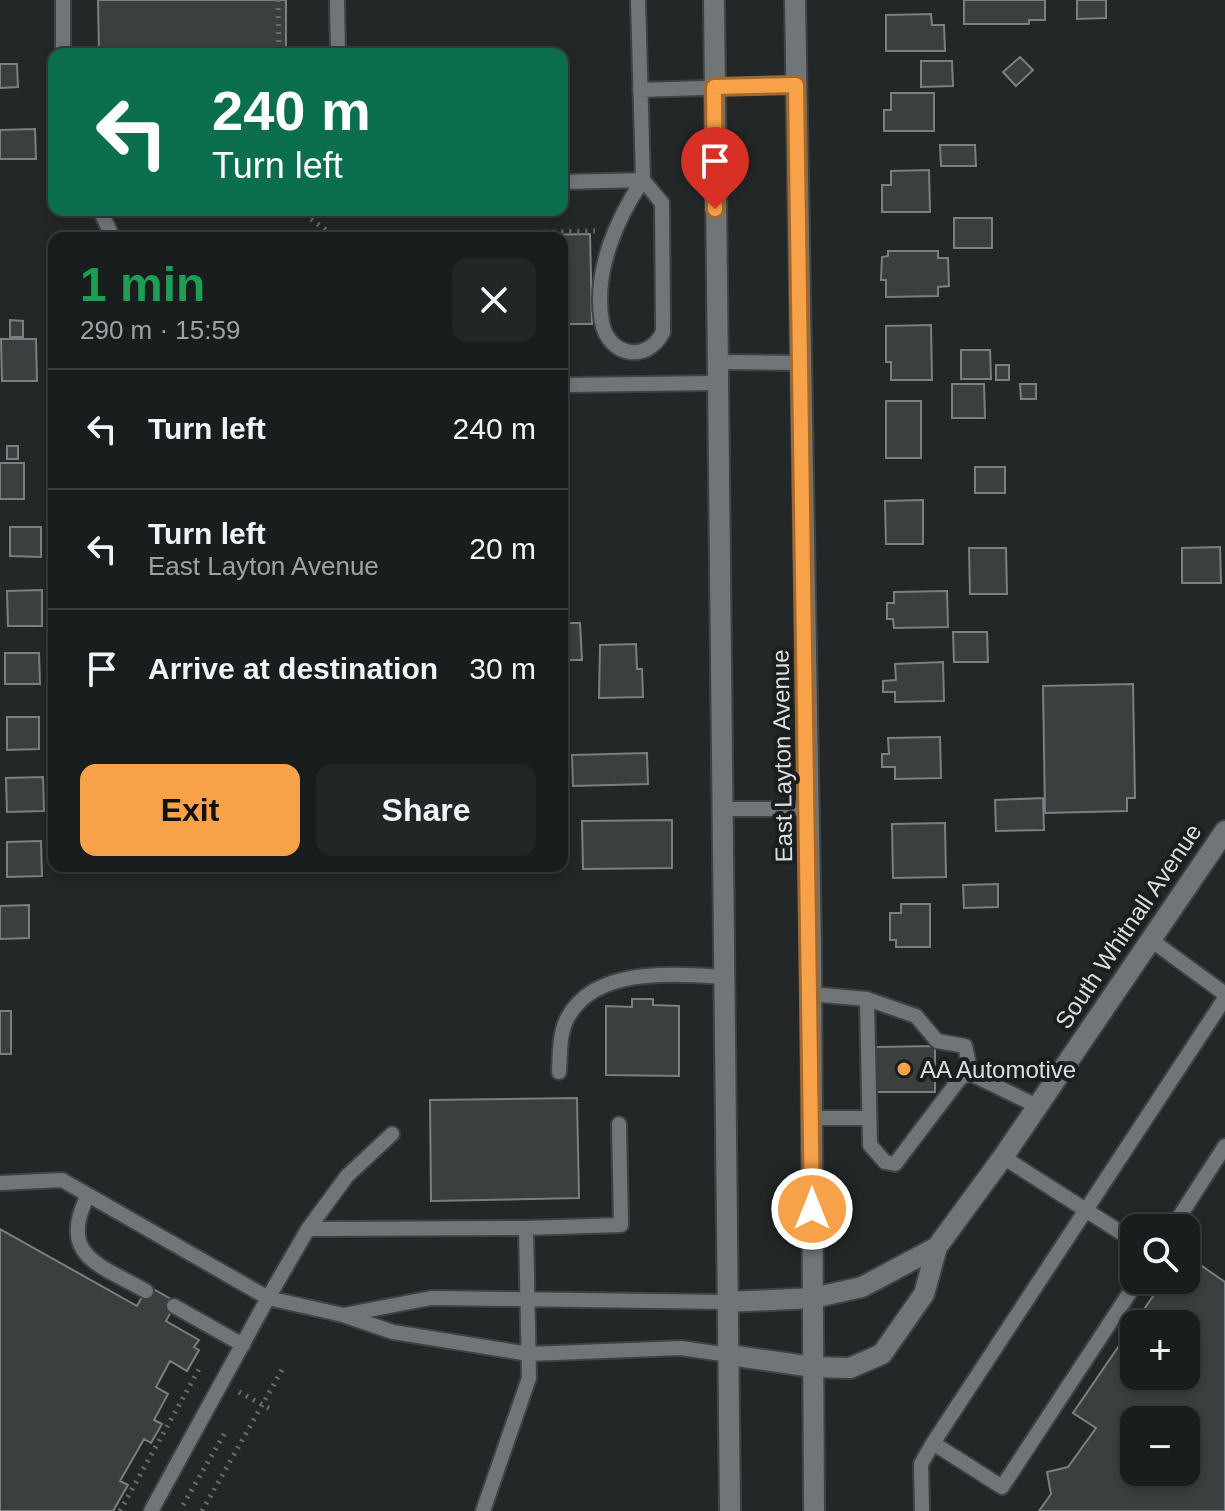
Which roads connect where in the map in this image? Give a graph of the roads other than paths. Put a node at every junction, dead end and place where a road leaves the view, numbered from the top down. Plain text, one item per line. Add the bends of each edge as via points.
1 (63, 0) edge
2 (337, 0) edge
3 (638, 0) edge
4 (714, 0) edge
5 (795, 0) edge
6 (63, 48) edge
7 (338, 48) edge
8 (796, 85) junction
9 (714, 87) junction
10 (640, 90) junction
11 (643, 180) junction
12 (568, 182) edge
13 (717, 362) junction
14 (801, 363) junction
15 (717, 383) junction
16 (568, 385) edge
17 (723, 809) junction
18 (809, 809) junction
19 (1225, 831) edge
20 (1151, 940) junction
21 (724, 977) junction
22 (811, 994) junction
23 (1225, 996) edge
24 (867, 999) junction
25 (559, 1072) dead end
26 (971, 1074) junction
27 (1037, 1106) junction
28 (812, 1118) junction
29 (869, 1118) junction
30 (619, 1124) dead end
31 (392, 1134) dead end
32 (1225, 1146) edge
33 (1003, 1157) junction
34 (0, 1183) edge
35 (88, 1195) junction
36 (1084, 1211) junction
37 (1181, 1214) edge
38 (526, 1228) junction
39 (308, 1229) junction
40 (1120, 1233) edge
41 (937, 1247) junction
42 (146, 1291) dead end
43 (1129, 1294) edge
44 (268, 1298) junction
45 (813, 1298) junction
46 (528, 1301) junction
47 (728, 1302) junction
48 (174, 1306) dead end
49 (343, 1315) junction
50 (243, 1345) junction
51 (529, 1354) junction
52 (729, 1355) junction
53 (813, 1367) junction
54 (933, 1443) junction
55 (151, 1511) edge
56 (483, 1511) edge
57 (730, 1511) edge
58 (814, 1511) edge
59 (922, 1511) edge

1 - 6 lane
2 - 7 lane
3 - 10 lane
4 - 9 main road
5 - 8 main road, East Layton Avenue
8 - 9 lane
8 - 14 main road, East Layton Avenue
9 - 10 lane
9 - 13 main road
10 - 11 lane
11 - 11 lane via 662,203 663,332 657,344 626,353 612,345 601,320 602,270 624,206
11 - 12 lane
13 - 14 lane
13 - 15 main road
14 - 18 main road, East Layton Avenue
15 - 16 lane
15 - 17 main road
17 - 18 lane
17 - 21 main road
18 - 22 main road, East Layton Avenue
19 - 20 main road, South Whitnall Avenue
20 - 23 lane
20 - 27 main road, South Whitnall Avenue
21 - 25 lane via 627,979 588,993 567,1018
21 - 47 main road
22 - 24 lane
22 - 28 main road, East Layton Avenue
23 - 36 lane
24 - 26 lane via 916,1016 937,1041 965,1046
24 - 29 lane
26 - 27 lane
26 - 29 lane via 961,1077 895,1164 885,1162 870,1145
27 - 33 main road, South Whitnall Avenue
28 - 29 lane
28 - 45 main road, East Layton Avenue
30 - 38 lane via 621,1225
31 - 39 lane via 347,1176
32 - 37 lane
33 - 36 lane
33 - 41 main road, South Whitnall Avenue
34 - 35 lane via 62,1180
35 - 42 lane via 79,1213 77,1238 84,1256
35 - 44 lane
36 - 40 lane
36 - 54 lane
38 - 39 lane
38 - 46 lane
39 - 44 lane
41 - 45 main road, South Whitnall Avenue via 862,1287
41 - 53 main road, South Whitnall Avenue via 924,1294 882,1354 850,1368
43 - 54 lane via 1002,1487
44 - 49 lane
44 - 50 lane
45 - 47 main road, South Whitnall Avenue
45 - 53 main road, East Layton Avenue
46 - 47 lane
46 - 49 lane via 431,1298
46 - 51 lane
47 - 52 main road
48 - 50 lane
49 - 51 lane via 393,1332
50 - 55 lane
51 - 52 lane via 681,1348
51 - 56 lane via 529,1378
52 - 53 main road, South Whitnall Avenue
52 - 57 main road
53 - 58 main road, East Layton Avenue
54 - 59 lane via 921,1464

